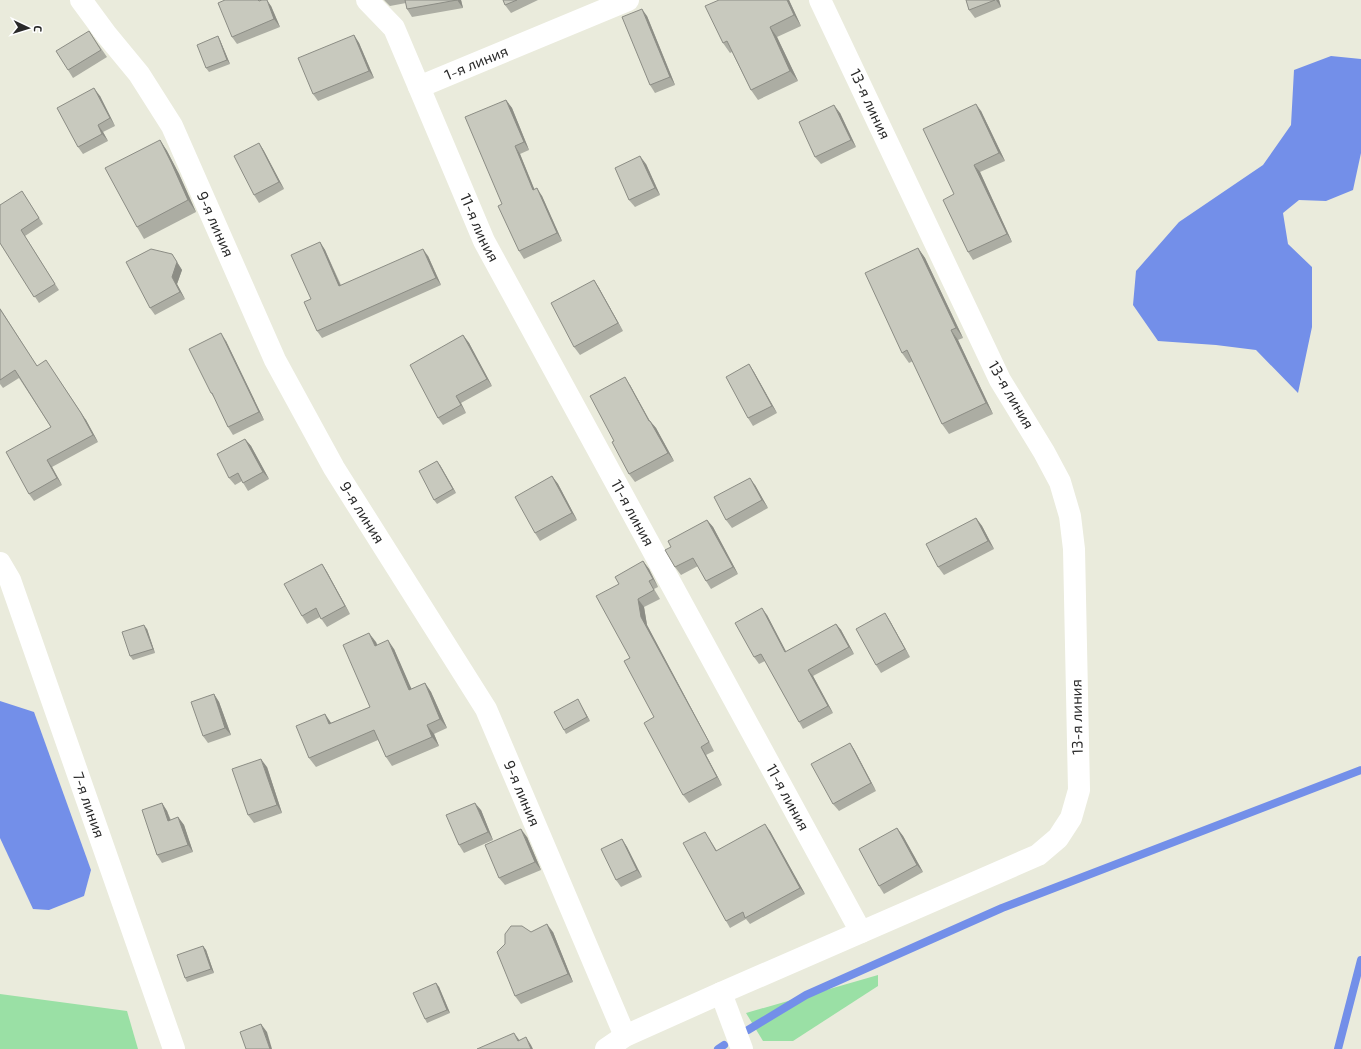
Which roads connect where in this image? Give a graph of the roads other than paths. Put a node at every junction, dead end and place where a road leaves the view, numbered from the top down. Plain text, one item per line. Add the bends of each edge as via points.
1 (81, 0) edge
2 (367, 0) edge
3 (628, 0) edge
4 (820, 0) edge
5 (419, 86) junction
6 (0, 563) edge
7 (861, 932) junction
8 (721, 993) junction
9 (625, 1036) junction
10 (174, 1049) edge
11 (606, 1049) edge
12 (742, 1049) edge

1 - 9 street, 9-я линия via 139,74 172,126 275,360 334,468 486,709
2 - 5 street via 394,28
3 - 5 street, 1-я линия
4 - 7 street, 13-я линия via 1000,380 1060,482 1070,516 1074,549 1078,790 1071,818 1058,838 1038,855
5 - 7 street, 11-я линия via 484,240
6 - 10 street, 7-я линия via 10,580
7 - 8 street, 13-я линия
8 - 9 street, 13-я линия
8 - 12 street
9 - 11 street, 13-я линия

